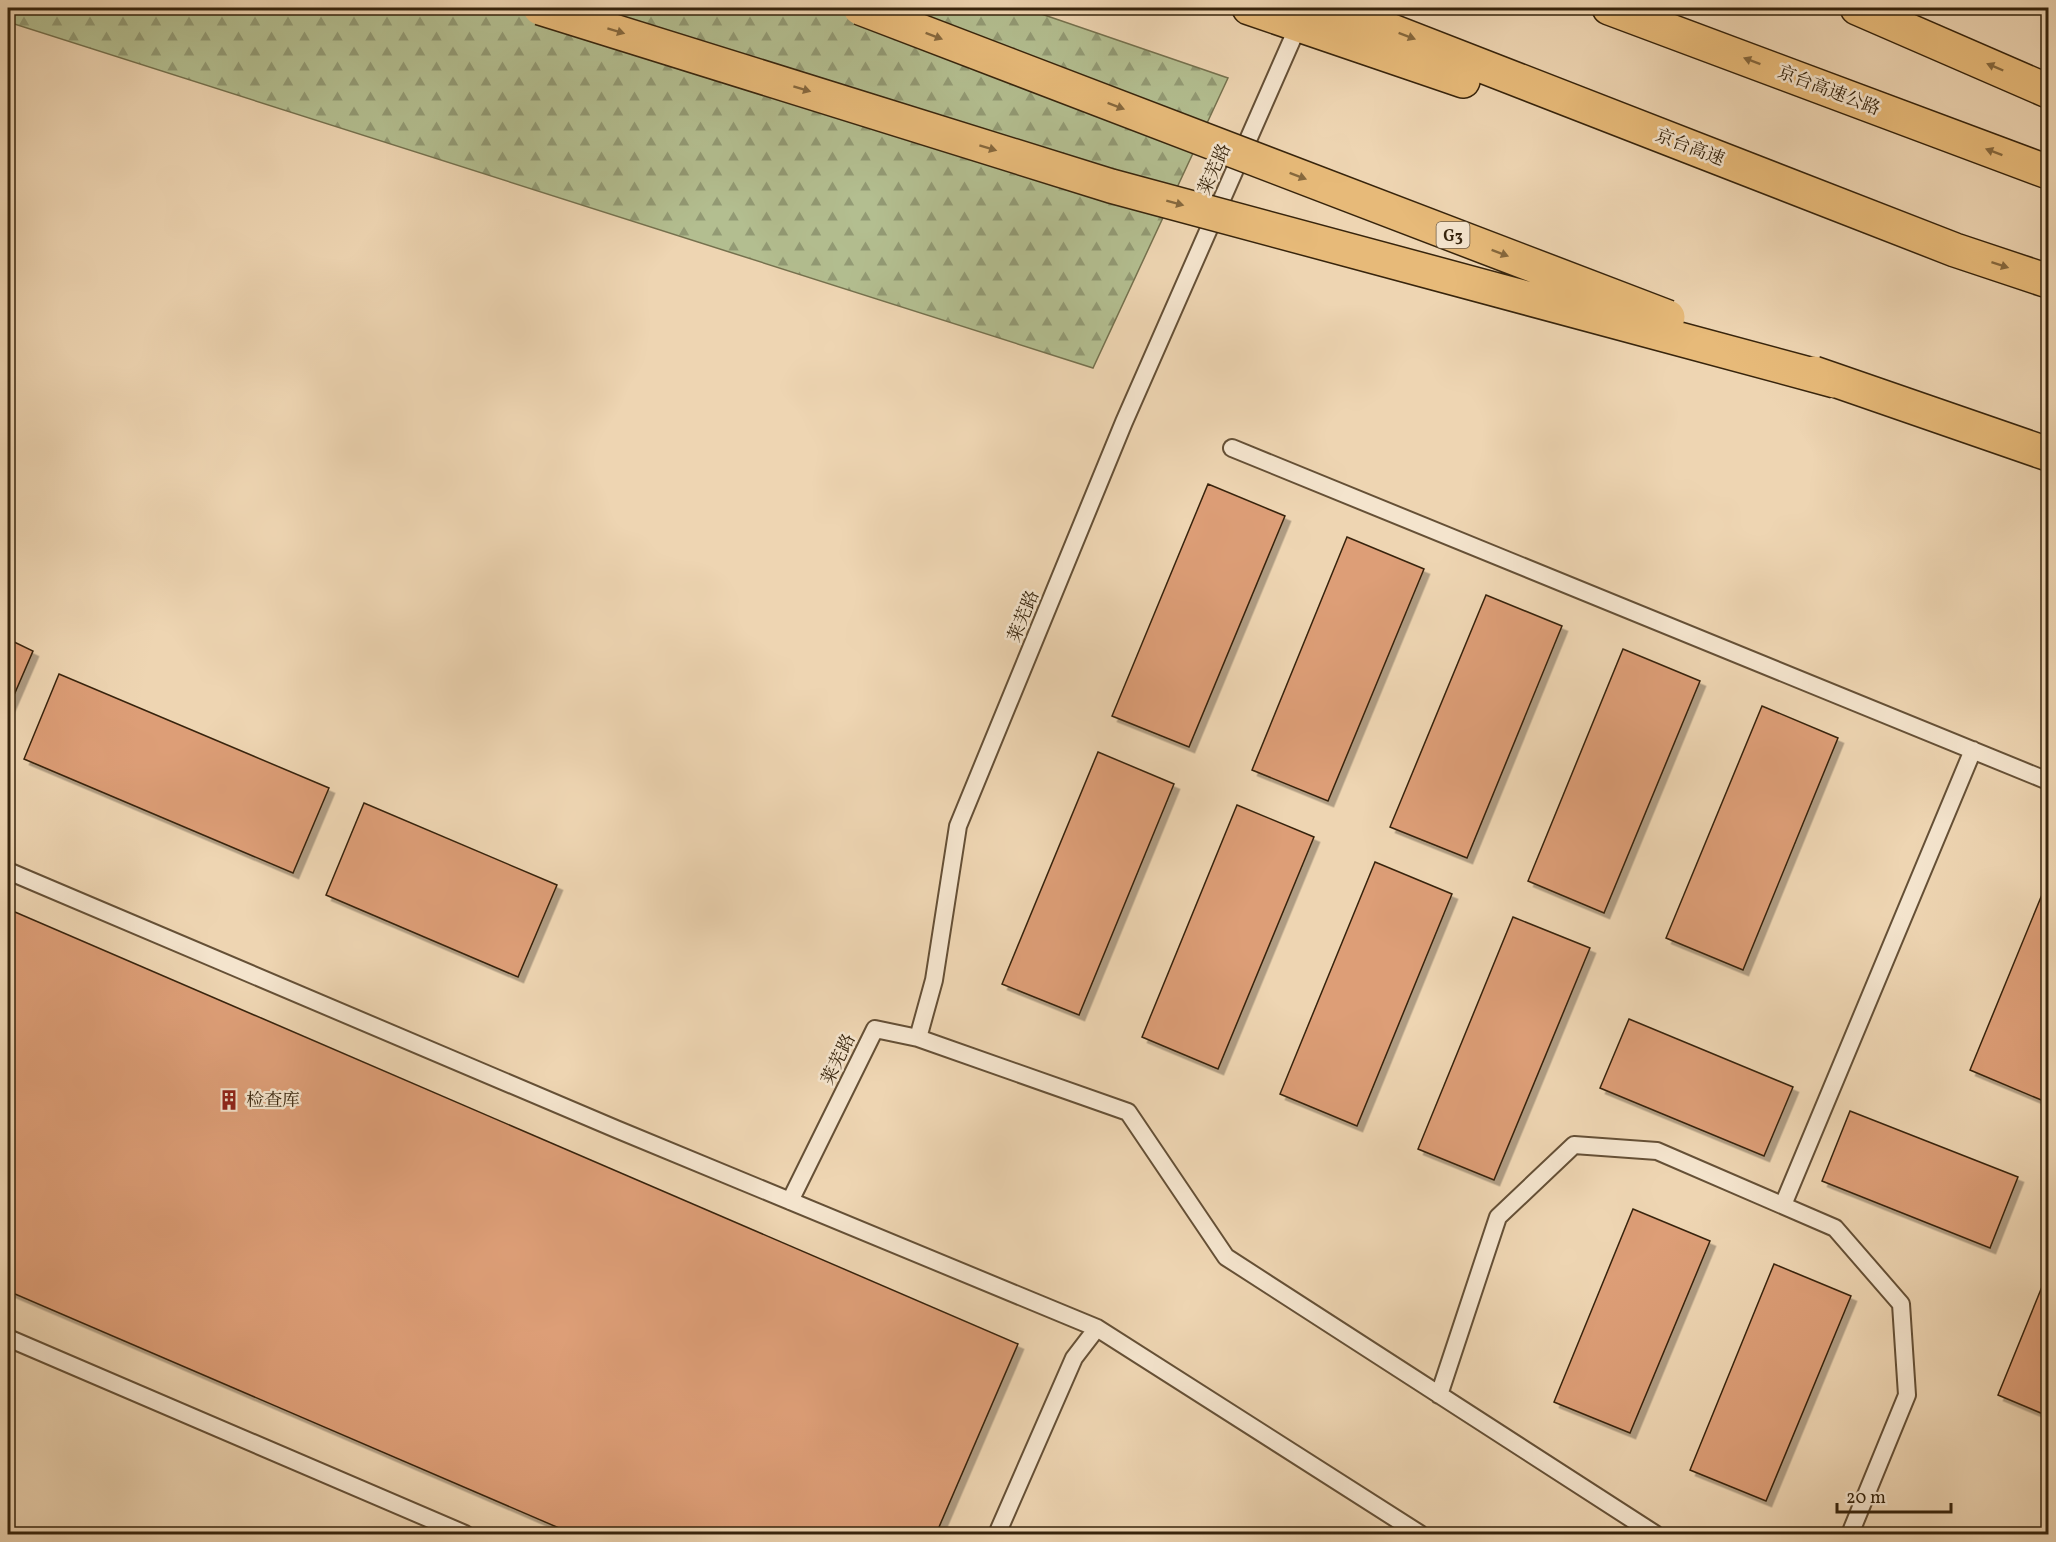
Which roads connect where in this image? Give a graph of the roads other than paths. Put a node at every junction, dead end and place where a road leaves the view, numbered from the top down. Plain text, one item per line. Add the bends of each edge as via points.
1 (540, 8) edge
2 (860, 8) edge
3 (1249, 8) edge
4 (1306, 8) edge
5 (1333, 8) edge
6 (1609, 8) edge
7 (1857, 8) edge
8 (2049, 91) edge
9 (2049, 172) edge
10 (1955, 250) junction
11 (2049, 281) edge
12 (1836, 381) junction
13 (1232, 448) dead end
14 (2049, 454) edge
15 (1973, 750) junction
16 (2049, 781) edge
17 (8, 871) edge
18 (918, 1038) junction
19 (790, 1201) junction
20 (1783, 1205) junction
21 (1096, 1328) junction
22 (8, 1338) edge
23 (1439, 1395) junction
24 (465, 1534) edge
25 (997, 1534) edge
26 (1420, 1534) edge
27 (1655, 1534) edge
28 (1850, 1534) edge

1 -> 12 highway, bridge via 1111,186
2 -> 12 highway, G3, bridge
3 - 10 highway
4 - 18 lane, 莱芜路 via 1124,422 958,826 934,980
5 -> 10 highway, 京台高速
9 -> 6 highway, 京台高速公路
8 -> 7 highway
10 -> 11 highway, 京台高速
12 - 14 highway, G3, bridge
13 - 15 lane
15 - 16 lane
15 - 20 lane
17 - 19 lane
18 - 19 lane, 莱芜路 via 875,1029
18 - 23 lane via 1128,1112 1226,1257
19 - 21 lane
20 - 23 lane via 1657,1151 1575,1145 1498,1217
20 - 28 lane via 1835,1228 1901,1304 1907,1395
21 - 25 lane via 1074,1358
21 - 26 lane
22 - 24 lane
23 - 27 lane

